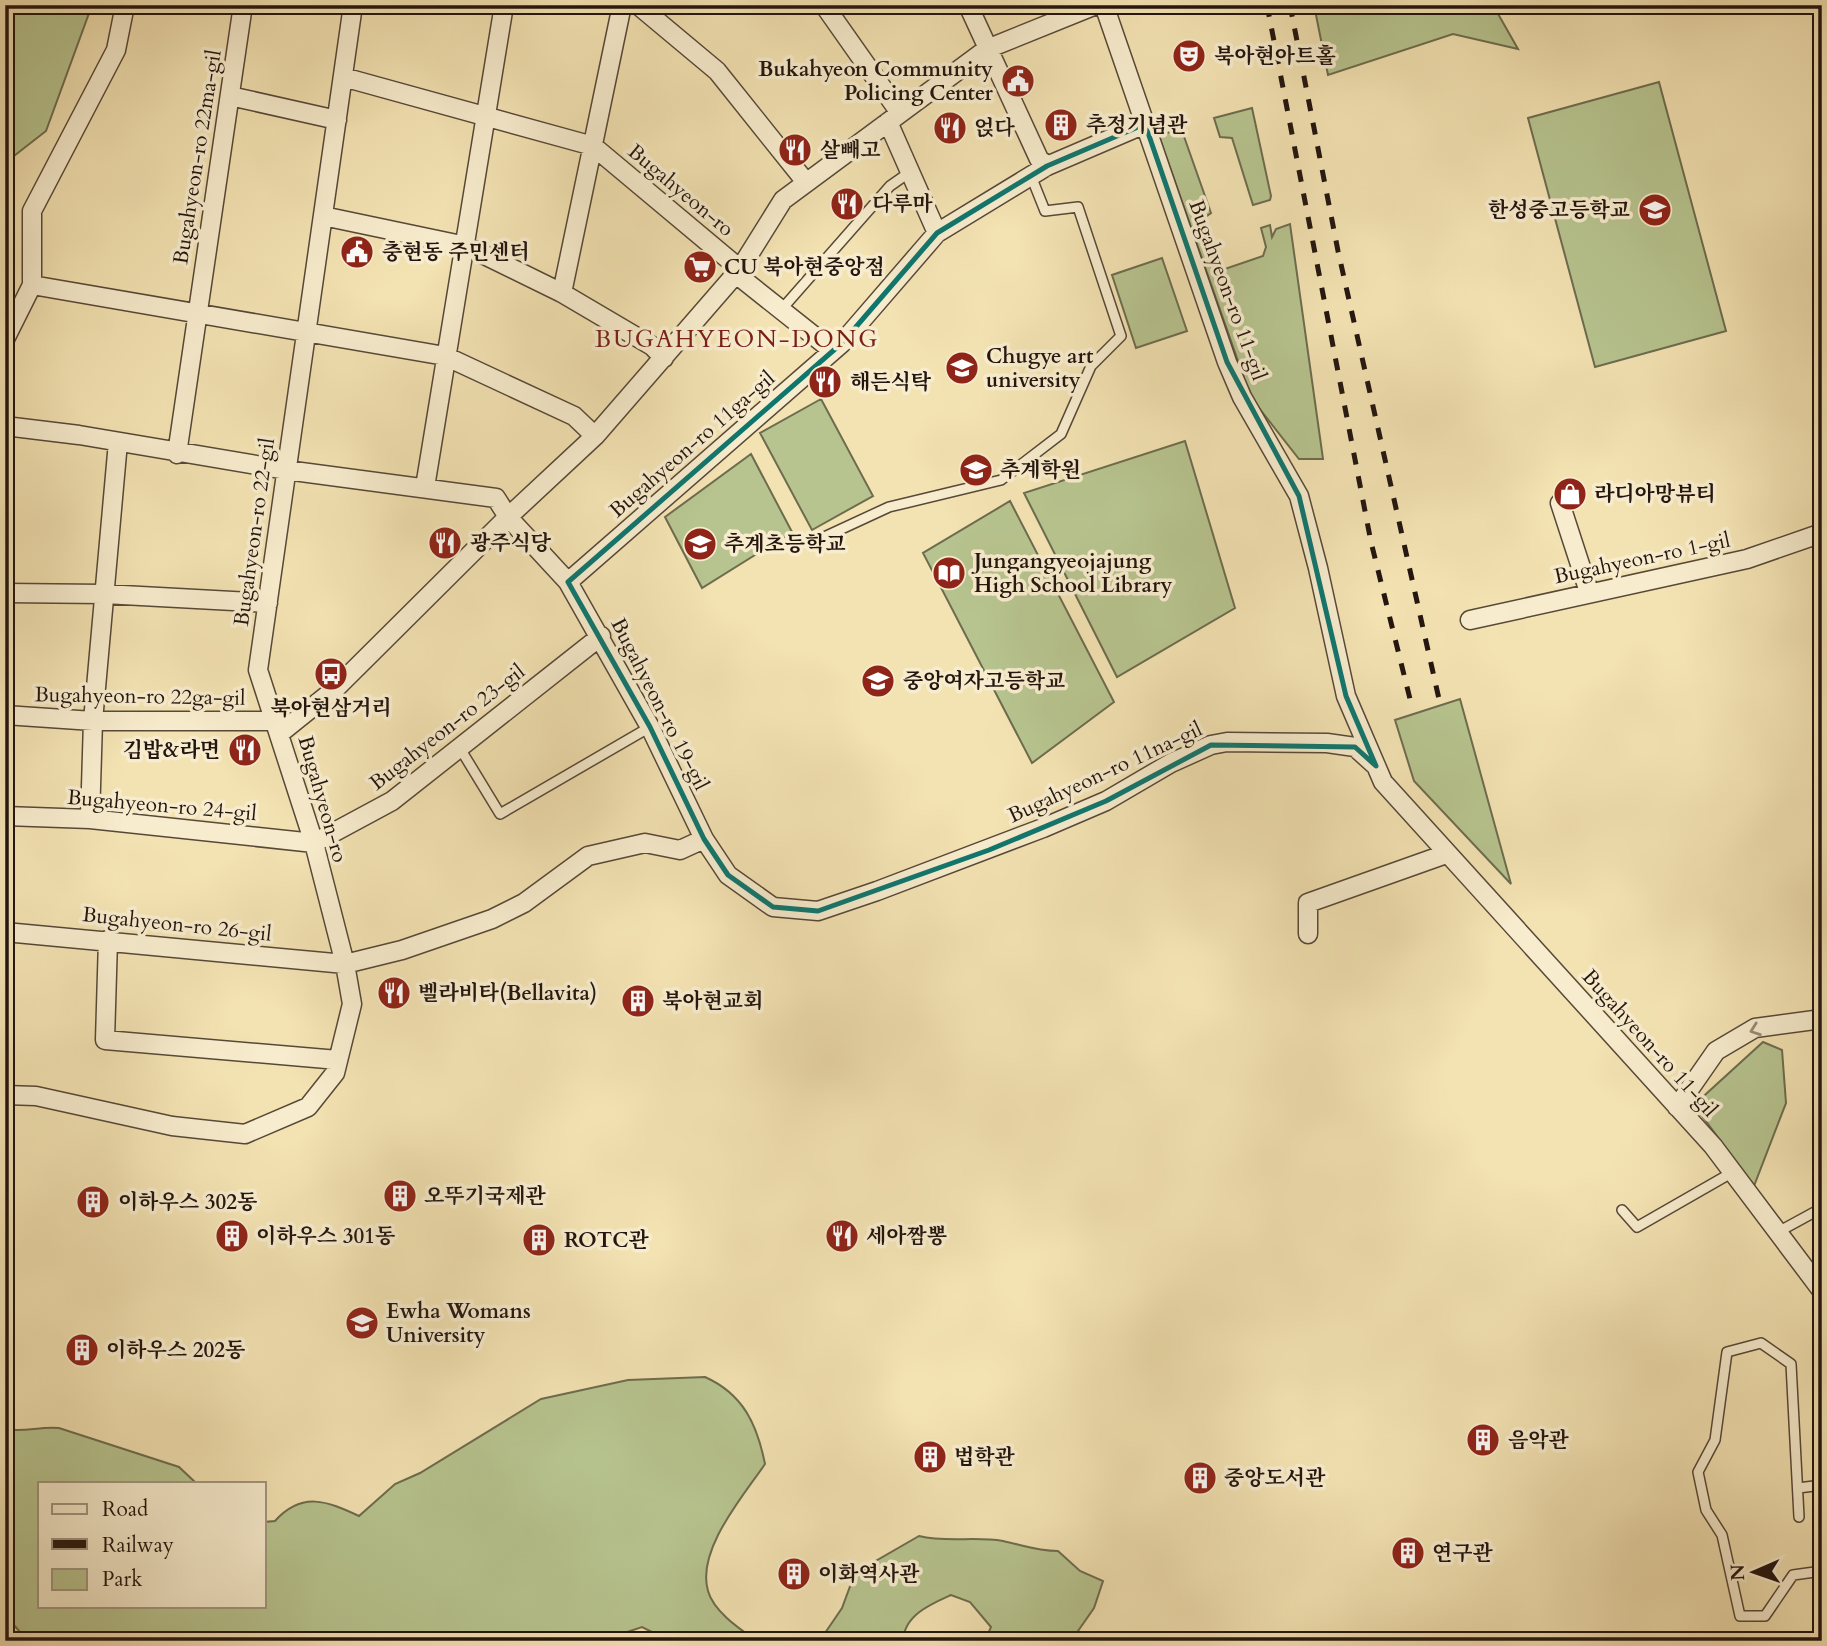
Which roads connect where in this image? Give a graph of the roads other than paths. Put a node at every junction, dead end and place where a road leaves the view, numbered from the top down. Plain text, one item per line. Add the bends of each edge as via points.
1 (125, 5) edge
2 (243, 5) edge
3 (353, 5) edge
4 (504, 5) edge
5 (622, 5) edge
6 (638, 5) edge
7 (824, 5) edge
8 (968, 5) edge
9 (1096, 5) edge
10 (1104, 5) edge
11 (1074, 9) edge
12 (987, 49) junction
13 (343, 77) junction
14 (230, 96) junction
15 (487, 117) junction
16 (894, 118) junction
17 (337, 120) junction
18 (1145, 124) junction
19 (593, 146) junction
20 (1047, 166) junction
21 (910, 172) junction
22 (1031, 176) junction
23 (805, 181) junction
24 (323, 216) junction
25 (937, 233) junction
26 (466, 246) junction
27 (738, 272) junction
28 (32, 285) junction
29 (562, 293) junction
30 (781, 310) junction
31 (197, 316) junction
32 (306, 334) junction
33 (5, 339) edge
34 (833, 351) junction
35 (444, 356) junction
36 (664, 358) junction
37 (5, 426) edge
38 (595, 436) junction
39 (118, 442) junction
40 (177, 454) junction
41 (286, 470) junction
42 (425, 487) junction
43 (1560, 503) dead end
44 (508, 516) junction
45 (1822, 533) edge
46 (822, 538) dead end
47 (568, 582) junction
48 (1589, 592) junction
49 (5, 593) edge
50 (104, 594) junction
51 (268, 603) junction
52 (1470, 620) dead end
53 (601, 636) junction
54 (5, 715) edge
55 (93, 721) junction
56 (650, 727) junction
57 (277, 728) junction
58 (461, 750) junction
59 (1380, 774) junction
60 (5, 816) edge
61 (90, 819) junction
62 (704, 839) junction
63 (314, 843) junction
64 (1446, 853) junction
65 (773, 907) joint
66 (5, 932) edge
67 (1308, 934) dead end
68 (108, 940) junction
69 (345, 964) junction
70 (1822, 1019) edge
71 (338, 1060) junction
72 (5, 1095) edge
73 (1677, 1107) junction
74 (1733, 1172) junction
75 (1822, 1208) edge
76 (1622, 1210) dead end
77 (1778, 1232) junction
78 (1822, 1291) edge
79 (1822, 1485) edge
80 (1798, 1488) junction
81 (1800, 1517) dead end
82 (1822, 1571) edge

1 - 28 street via 116,50 32,211
2 - 14 street, Bugahyeon-ro 22ma-gil
3 - 13 street, Bugahyeon-ro 22-gil
4 - 15 street
5 - 19 street
6 - 23 street via 717,71
7 - 16 street
8 - 12 street
9 - 11 street, Bugahyeon-ro
10 - 18 street, Bugahyeon-ro 11-gil
11 - 12 street, Bugahyeon-ro
12 - 16 street, Bugahyeon-ro
12 - 20 street via 1039,159
13 - 15 street
13 - 17 street, Bugahyeon-ro 22-gil
14 - 17 street
14 - 31 street, Bugahyeon-ro 22ma-gil
15 - 19 street
15 - 26 street
16 - 21 street
16 - 23 street, Bugahyeon-ro
17 - 24 street, Bugahyeon-ro 22-gil
18 - 20 street, Bugahyeon-ro 11ga-gil
18 - 59 street, Bugahyeon-ro 11-gil via 1227,362 1299,496 1346,696
19 - 27 street, Bugahyeon-ro
19 - 29 street
20 - 22 street, Bugahyeon-ro 11ga-gil
21 - 25 street
21 - 30 lane via 890,186
22 - 25 street, Bugahyeon-ro 11ga-gil
22 - 46 lane via 1045,211 1078,207 1121,336 1091,366 1061,434 1001,480 889,507
23 - 27 street, Bugahyeon-ro via 783,200
24 - 26 street
24 - 32 street, Bugahyeon-ro 22-gil
25 - 34 street, Bugahyeon-ro 11ga-gil
26 - 29 street
26 - 35 street
27 - 30 street
27 - 36 street, Bugahyeon-ro
28 - 31 street
28 - 33 street
29 - 36 street via 652,346
30 - 34 street
31 - 32 street
31 - 40 street, Bugahyeon-ro 22ma-gil
32 - 35 street
32 - 41 street, Bugahyeon-ro 22-gil
34 - 47 street, Bugahyeon-ro 11ga-gil
35 - 38 street via 574,416
35 - 42 street
36 - 38 street, Bugahyeon-ro
37 - 39 street
38 - 44 street, Bugahyeon-ro
39 - 40 street
39 - 50 street
40 - 41 street
41 - 42 street
41 - 51 street, Bugahyeon-ro 22-gil
42 - 44 street via 496,498
43 - 48 street
44 - 47 street, Bugahyeon-ro 19-gil
44 - 57 street, Bugahyeon-ro via 335,689
45 - 48 street, Bugahyeon-ro 1-gil via 1747,559
47 - 53 street, Bugahyeon-ro 19-gil
48 - 52 street, Bugahyeon-ro 1-gil
49 - 50 street
50 - 51 street
50 - 55 street
51 - 57 street, Bugahyeon-ro 22-gil via 258,670
53 - 56 street, Bugahyeon-ro 19-gil
53 - 58 street, Bugahyeon-ro 23-gil via 513,703
54 - 55 street, Bugahyeon-ro 22ga-gil
55 - 57 street, Bugahyeon-ro 22ga-gil
55 - 61 street
56 - 58 lane via 500,814
56 - 62 street, Bugahyeon-ro 19-gil
57 - 63 street, Bugahyeon-ro
58 - 63 street, Bugahyeon-ro 23-gil via 393,802
59 - 64 street, Bugahyeon-ro 11-gil
59 - 65 street, Bugahyeon-ro 11na-gil via 1356,747 1327,743 1211,745 1106,801 976,855 818,911
60 - 61 street, Bugahyeon-ro 24-gil
61 - 63 street, Bugahyeon-ro 24-gil
62 - 65 street, Bugahyeon-ro 19-gil via 728,874
62 - 69 street, Bugahyeon-ro 26-gil via 680,850 645,843 588,856 524,903 492,919
63 - 69 street, Bugahyeon-ro
64 - 67 street via 1308,903
64 - 73 street, Bugahyeon-ro 11-gil
66 - 68 street, Bugahyeon-ro 26-gil
68 - 69 street, Bugahyeon-ro 26-gil
68 - 71 street via 105,1040
69 - 71 street, Bugahyeon-ro via 352,1004
70 -> 73 street via 1755,1027 1716,1051
71 - 72 street, Bugahyeon-ro via 335,1073 308,1107 245,1134 172,1126 36,1096
73 - 74 street, Bugahyeon-ro 11-gil
74 - 76 lane via 1637,1227
74 - 77 street, Bugahyeon-ro 11-gil
75 - 77 lane
77 - 78 street, Bugahyeon-ro 11-gil
79 - 80 lane
80 - 81 lane
80 - 82 lane via 1791,1364 1761,1343 1727,1352 1715,1440 1698,1472 1706,1510 1722,1535 1740,1616 1765,1616 1793,1575

